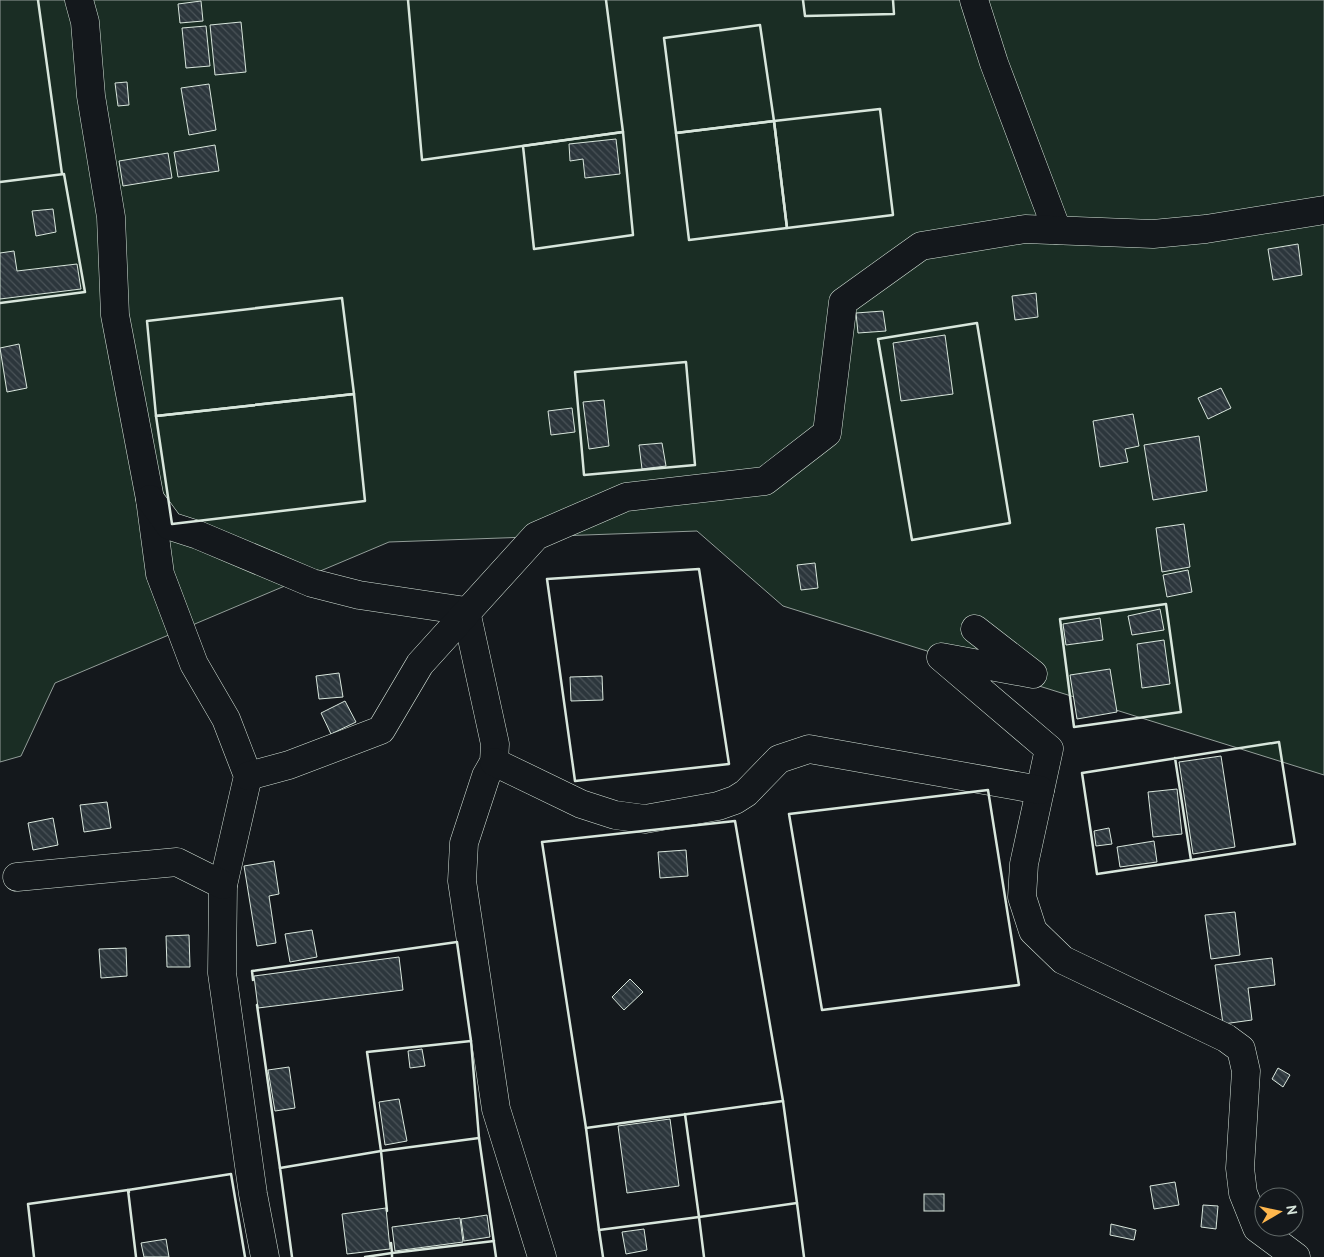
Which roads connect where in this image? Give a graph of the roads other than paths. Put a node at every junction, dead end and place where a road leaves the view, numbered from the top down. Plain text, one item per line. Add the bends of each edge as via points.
1 (79, 0) edge
2 (974, 0) edge
3 (1324, 210) edge
4 (1057, 230) junction
5 (150, 499) junction
6 (466, 611) junction
7 (975, 629) dead end
8 (494, 762) junction
9 (248, 776) junction
10 (1040, 790) junction
11 (17, 876) dead end
12 (223, 885) junction
13 (222, 973) junction
14 (265, 1257) edge
15 (274, 1257) edge
16 (542, 1257) edge
17 (1296, 1257) edge

1 - 5 street via 85,22 91,96 111,217 115,315
2 - 4 street via 994,64
3 - 4 street via 1153,234
4 - 6 street via 1025,229 921,246 843,302 827,434 765,481 626,497 536,536
5 - 6 street via 170,526 312,583 359,596
5 - 9 street via 163,583 194,664 226,719
6 - 8 street via 495,744
6 - 9 street via 420,664 381,730 290,765
7 - 10 street via 1033,674 941,657 1049,749
8 - 10 street via 581,804 615,815 645,819 735,800 779,759 809,749
8 - 16 street via 486,776 464,843 462,881 496,1109
9 - 12 street
10 - 17 street via 1024,864 1022,897 1033,930 1063,960 1241,1048 1246,1071 1240,1168 1243,1193 1257,1228
11 - 12 street via 176,862
12 - 13 street
13 - 14 street
13 - 15 street

